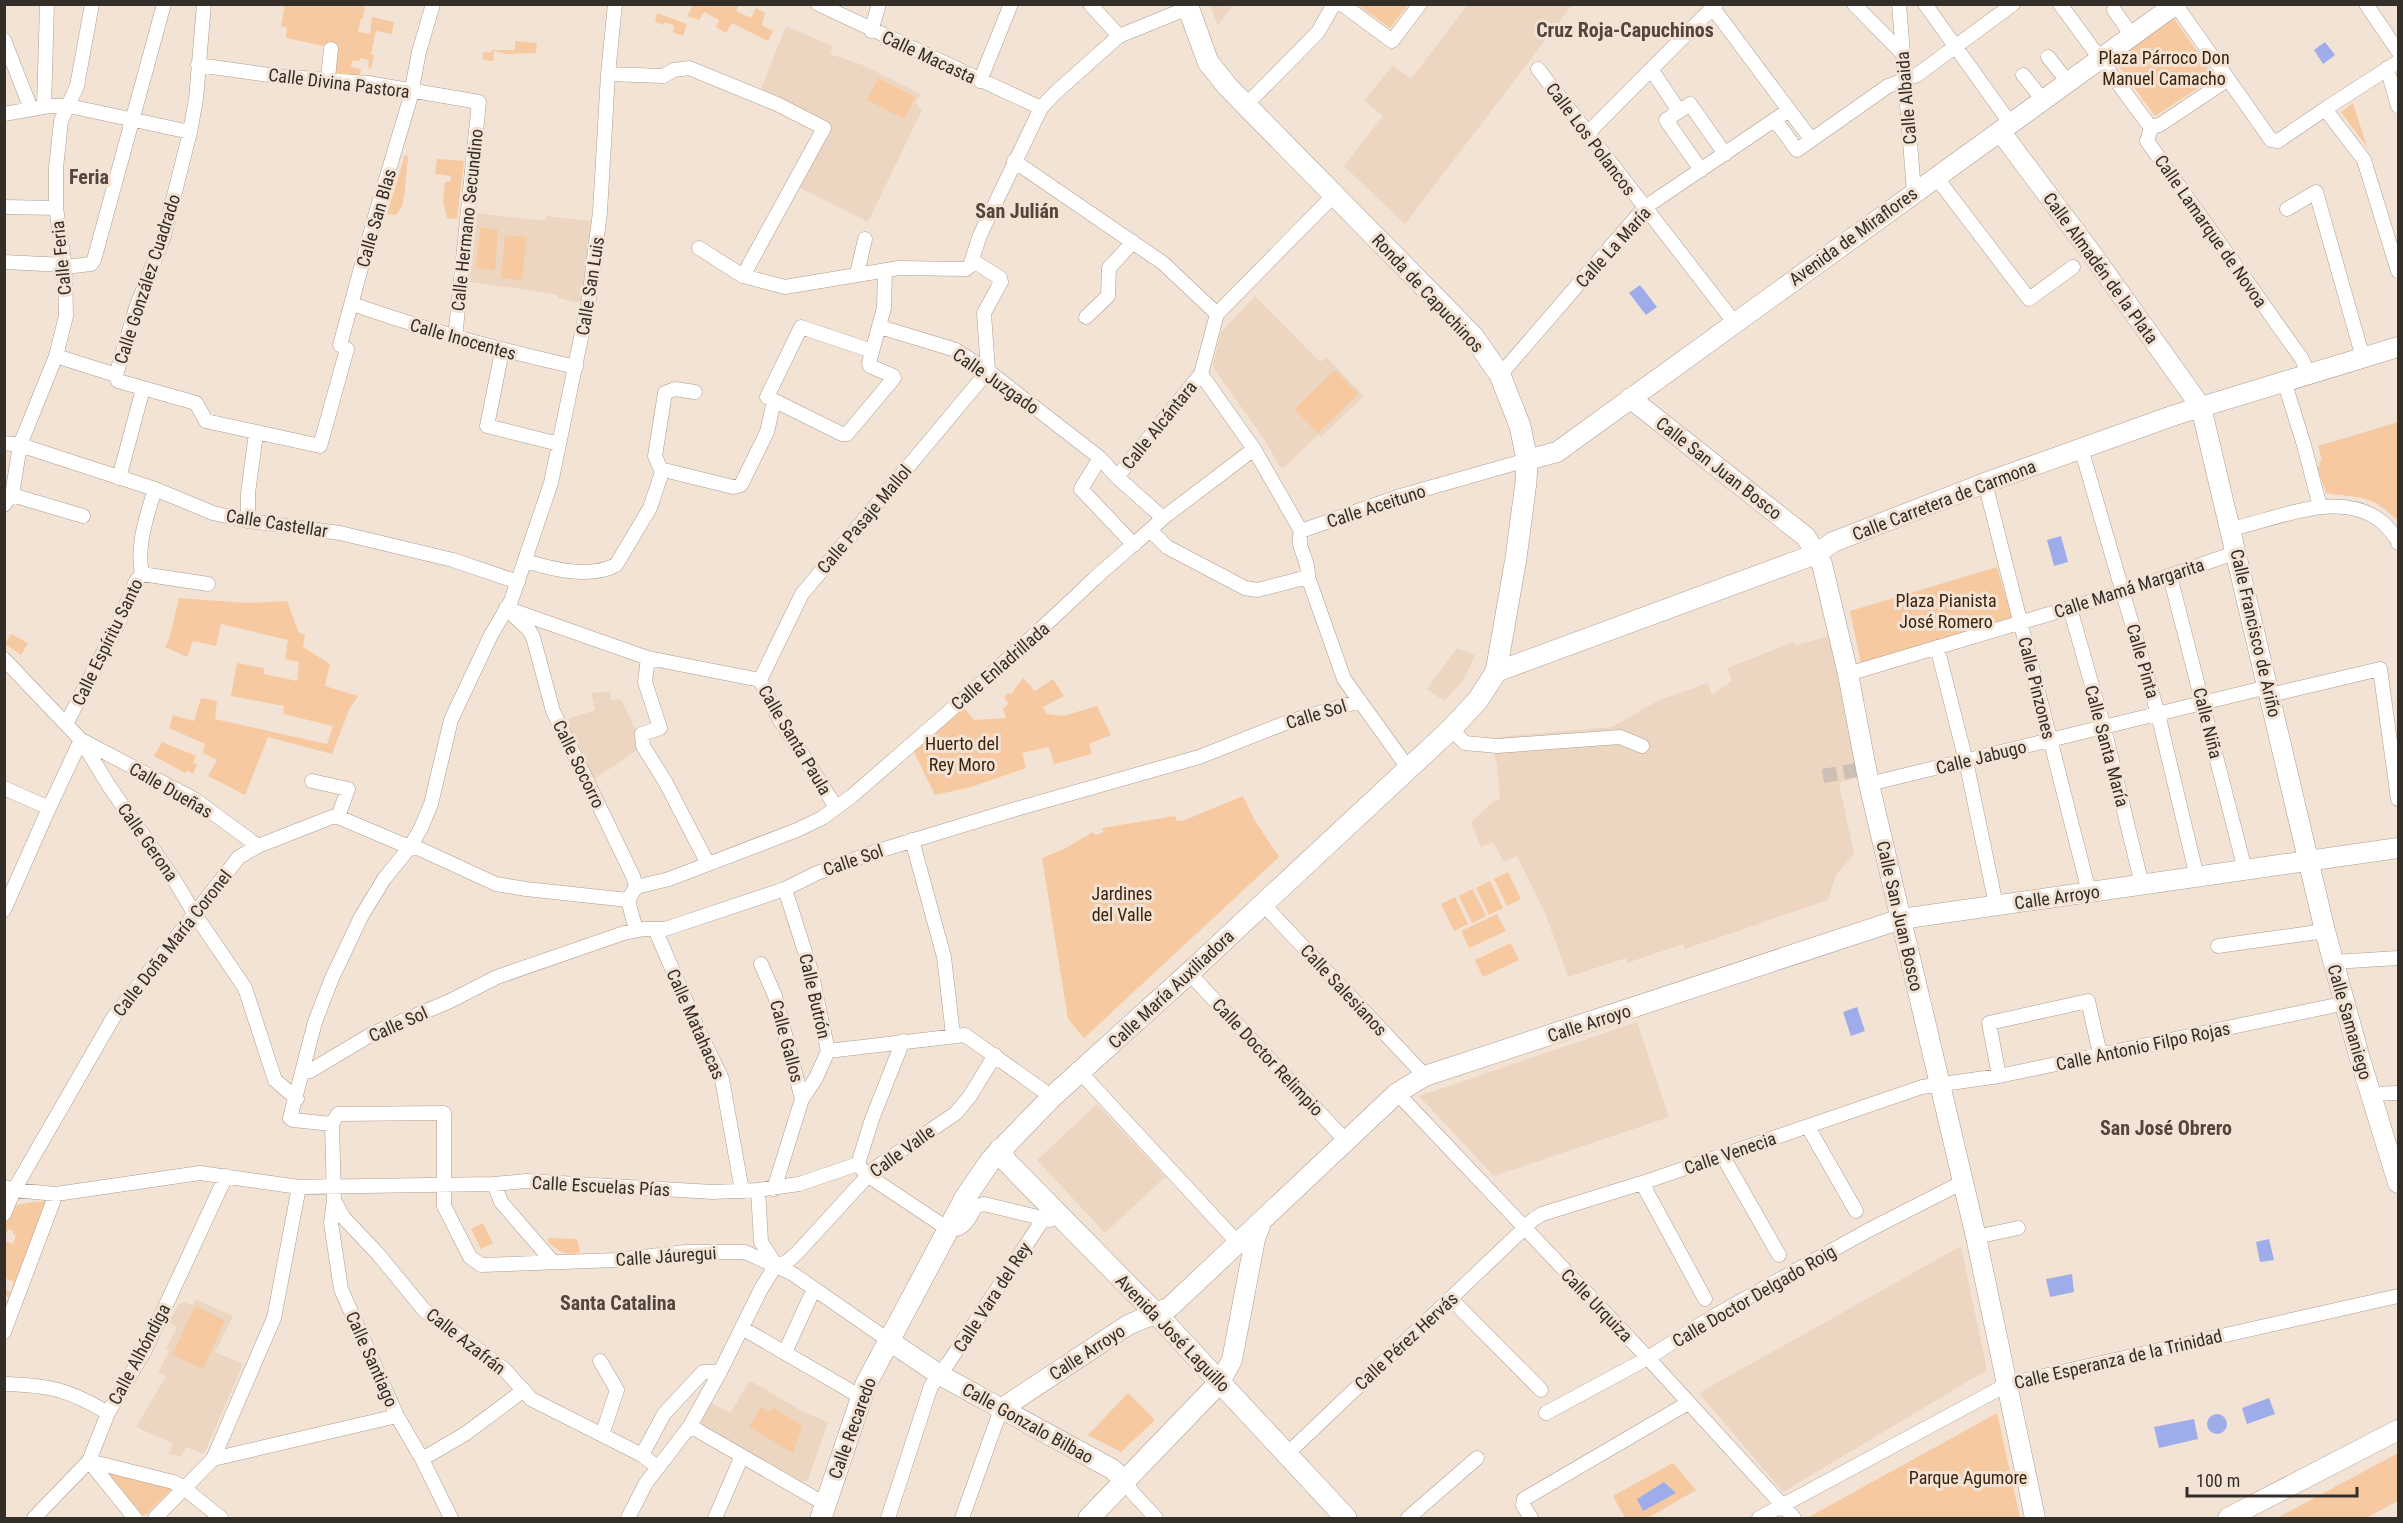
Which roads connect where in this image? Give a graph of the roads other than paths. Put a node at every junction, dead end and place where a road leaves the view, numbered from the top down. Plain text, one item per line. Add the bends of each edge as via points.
1 (47, 4) edge
2 (92, 4) edge
3 (164, 4) edge
4 (204, 4) edge
5 (433, 4) edge
6 (615, 4) edge
7 (818, 4) edge
8 (879, 4) edge
9 (1011, 4) edge
10 (1090, 4) edge
11 (1334, 4) edge
12 (1342, 4) edge
13 (1420, 4) edge
14 (1854, 4) edge
15 (1899, 4) edge
16 (1925, 4) edge
17 (2013, 4) edge
18 (2060, 4) edge
19 (2366, 4) edge
20 (1187, 6) edge
21 (1712, 6) edge
22 (2167, 7) edge
23 (2114, 10) dead end
24 (872, 31) junction
25 (1119, 36) junction
26 (2132, 36) junction
27 (4, 39) edge
28 (1956, 47) junction
29 (331, 49) dead end
30 (2398, 51) edge
31 (1903, 54) junction
32 (2048, 57) dead end
33 (2100, 59) junction
34 (198, 65) junction
35 (2393, 65) edge
36 (1538, 69) dead end
37 (1651, 69) junction
38 (608, 74) junction
39 (2023, 75) dead end
40 (328, 78) junction
41 (1905, 79) junction
42 (2227, 80) junction
43 (980, 81) junction
44 (2068, 82) junction
45 (412, 91) junction
46 (2043, 100) junction
47 (479, 102) joint
48 (69, 106) junction
49 (1245, 106) junction
50 (2398, 106) edge
51 (38, 108) junction
52 (1041, 108) junction
53 (2325, 109) junction
54 (1789, 110) junction
55 (1679, 111) junction
56 (4, 114) edge
57 (134, 120) junction
58 (1775, 120) junction
59 (2005, 127) junction
60 (2151, 128) junction
61 (190, 132) junction
62 (1587, 134) junction
63 (1811, 139) junction
64 (1725, 154) junction
65 (1014, 161) junction
66 (1701, 170) junction
67 (1936, 177) junction
68 (1914, 192) junction
69 (1334, 195) junction
70 (4, 207) edge
71 (56, 208) junction
72 (1644, 208) junction
73 (2287, 209) dead end
74 (865, 239) dead end
75 (1133, 242) junction
76 (699, 248) dead end
77 (4, 262) edge
78 (966, 265) junction
79 (65, 266) junction
80 (2073, 267) dead end
81 (885, 270) junction
82 (2398, 271) edge
83 (857, 274) junction
84 (743, 276) junction
85 (352, 304) junction
86 (1217, 314) junction
87 (1086, 316) dead end
88 (1734, 322) junction
89 (880, 327) junction
90 (455, 338) junction
91 (2398, 347) edge
92 (502, 351) junction
93 (872, 351) junction
94 (56, 356) junction
95 (2363, 358) junction
96 (576, 368) junction
97 (988, 371) junction
98 (1201, 374) junction
99 (2308, 374) junction
100 (116, 375) junction
101 (1500, 375) junction
102 (2284, 381) junction
103 (143, 389) junction
104 (695, 392) dead end
105 (1630, 398) junction
106 (774, 400) junction
107 (2201, 407) junction
108 (260, 434) junction
109 (4, 443) edge
110 (560, 444) junction
111 (20, 445) junction
112 (1254, 448) junction
113 (2081, 448) junction
114 (1100, 458) junction
115 (1527, 460) junction
116 (662, 472) junction
117 (1117, 477) junction
118 (119, 478) junction
119 (1985, 483) junction
120 (154, 489) junction
121 (8, 500) edge
122 (2320, 507) junction
123 (83, 516) dead end
124 (1163, 518) junction
125 (248, 520) junction
126 (2231, 529) junction
127 (1150, 530) junction
128 (1302, 531) junction
129 (2398, 543) edge
130 (1134, 545) junction
131 (2237, 552) junction
132 (1816, 554) junction
133 (525, 561) junction
134 (142, 574) junction
135 (2170, 576) junction
136 (1308, 577) junction
137 (518, 582) junction
138 (208, 584) dead end
139 (2123, 592) junction
140 (2070, 608) junction
141 (504, 612) junction
142 (2021, 622) junction
143 (1937, 648) junction
144 (648, 658) junction
145 (4, 659) edge
146 (1502, 670) junction
147 (1848, 674) junction
148 (760, 680) junction
149 (2269, 691) junction
150 (1360, 701) junction
151 (2203, 703) junction
152 (2158, 714) junction
153 (66, 724) junction
154 (2103, 728) junction
155 (1451, 729) junction
156 (81, 740) junction
157 (2051, 740) junction
158 (1642, 746) dead end
159 (1966, 761) junction
160 (1408, 768) junction
161 (1864, 774) junction
162 (312, 781) dead end
163 (4, 788) edge
164 (2398, 799) edge
165 (49, 807) junction
166 (836, 807) junction
167 (338, 818) junction
168 (912, 840) junction
169 (258, 846) junction
170 (410, 847) junction
171 (2398, 849) edge
172 (2308, 860) junction
173 (708, 864) junction
174 (2245, 870) junction
175 (2197, 877) junction
176 (2142, 885) junction
177 (636, 888) junction
178 (785, 889) junction
179 (2089, 892) junction
180 (621, 900) junction
181 (1263, 904) junction
182 (1996, 905) junction
183 (4, 910) edge
184 (194, 913) junction
185 (1901, 919) junction
186 (655, 929) junction
187 (630, 931) junction
188 (2325, 931) junction
189 (2218, 946) dead end
190 (2398, 958) edge
191 (2333, 962) junction
192 (761, 964) dead end
193 (1189, 973) junction
194 (2346, 1003) junction
195 (953, 1035) junction
196 (903, 1041) junction
197 (828, 1052) junction
198 (2100, 1054) junction
199 (995, 1055) junction
200 (304, 1072) junction
201 (1080, 1072) junction
202 (1425, 1076) junction
203 (1999, 1076) junction
204 (1941, 1084) junction
205 (1397, 1093) junction
206 (2398, 1093) edge
207 (2371, 1094) junction
208 (1052, 1097) junction
209 (297, 1100) junction
210 (802, 1100) junction
211 (332, 1124) junction
212 (1808, 1127) junction
213 (1346, 1141) junction
214 (1003, 1155) junction
215 (1722, 1155) junction
216 (863, 1170) junction
217 (226, 1176) junction
218 (2398, 1179) edge
219 (1964, 1182) junction
220 (1642, 1183) junction
221 (494, 1184) junction
222 (445, 1185) junction
223 (299, 1187) junction
224 (9, 1188) edge
225 (774, 1189) junction
226 (742, 1191) junction
227 (758, 1191) junction
228 (56, 1194) junction
229 (334, 1194) junction
230 (970, 1202) junction
231 (1856, 1211) dead end
232 (4, 1214) edge
233 (1266, 1215) junction
234 (1044, 1218) junction
235 (1067, 1224) junction
236 (956, 1228) junction
237 (2018, 1228) dead end
238 (1524, 1229) junction
239 (1976, 1237) junction
240 (1233, 1247) junction
241 (1779, 1255) dead end
242 (553, 1262) junction
243 (776, 1265) junction
244 (1249, 1270) junction
245 (814, 1289) junction
246 (2398, 1296) edge
247 (1451, 1299) junction
248 (1705, 1299) dead end
249 (1155, 1313) junction
250 (742, 1329) junction
251 (4, 1332) edge
252 (888, 1340) junction
253 (785, 1352) junction
254 (1648, 1358) junction
255 (600, 1361) dead end
256 (720, 1372) junction
257 (940, 1375) junction
258 (1220, 1382) junction
259 (4, 1384) edge
260 (2008, 1384) junction
261 (524, 1390) junction
262 (1541, 1390) dead end
263 (861, 1397) junction
264 (1688, 1402) junction
265 (1001, 1410) junction
266 (108, 1413) junction
267 (1546, 1413) dead end
268 (397, 1416) junction
269 (690, 1426) junction
270 (2398, 1430) edge
271 (602, 1435) junction
272 (1287, 1454) junction
273 (642, 1455) junction
274 (742, 1456) junction
275 (1477, 1458) dead end
276 (213, 1459) junction
277 (422, 1459) junction
278 (89, 1461) junction
279 (657, 1467) junction
280 (1125, 1481) junction
281 (184, 1488) junction
282 (1781, 1506) junction
283 (823, 1511) edge
284 (34, 1518) edge
285 (135, 1518) edge
286 (155, 1518) edge
287 (221, 1518) edge
288 (451, 1518) edge
289 (628, 1518) edge
290 (715, 1518) edge
291 (888, 1518) edge
292 (962, 1518) edge
293 (1089, 1518) edge
294 (1156, 1518) edge
295 (1346, 1518) edge
296 (1408, 1518) edge
297 (1530, 1518) edge
298 (1759, 1518) edge
299 (1794, 1518) edge
300 (2035, 1518) edge
301 (2228, 1518) edge

1 - 51 street
2 - 48 street, Calle Feria via 77,86
3 - 57 street
4 - 34 street, Calle González Cuadrado
5 - 45 street, Calle San Blas via 418,52
6 - 38 street, Calle San Luis
7 - 24 street, Calle Macasta
8 - 24 street
9 - 43 street
10 - 25 street
11 - 49 street via 1318,32
12 - 13 street via 1392,41
14 - 31 street
15 - 31 street, Calle Albaida
16 - 28 street
17 - 28 street
18 - 33 street, Calle Lamarque de Novoa
19 - 30 street
20 - 25 street
20 - 49 main road, Ronda de Capuchinos via 1208,62
21 - 37 street
21 - 54 street
22 - 26 main road, Avenida de Miraflores
22 - 42 street
23 - 26 street
24 - 43 street, Calle Macasta
25 - 52 street
26 - 33 main road, Avenida de Miraflores
27 - 51 street
28 - 41 street
28 - 59 street
29 - 40 street
31 - 41 street, Calle Albaida
32 - 44 street
33 - 44 main road, Avenida de Miraflores
33 - 60 street, Calle Lamarque de Novoa
34 - 40 street, Calle Divina Pastora via 276,76
34 - 61 street, Calle González Cuadrado
35 - 50 street
35 - 53 street
36 - 62 street, Calle Los Polancos
37 - 55 street
37 - 62 street
38 - 84 street via 663,76 689,68 824,128
38 - 96 street, Calle San Luis via 600,212 590,299
39 - 46 street
40 - 45 street, Calle Divina Pastora
41 - 63 street via 1888,86
41 - 68 street, Calle Albaida
42 - 53 street via 2271,141 2278,141
42 - 60 street
43 - 52 street, Calle Macasta
44 - 46 main road, Avenida de Miraflores
45 - 47 street, Calle Divina Pastora
45 - 85 street, Calle San Blas
46 - 59 main road, Avenida de Miraflores
47 - 90 street, Calle Hermano Secundino
48 - 51 street
48 - 57 street
48 - 71 street, Calle Feria via 60,125
49 - 69 main road, Ronda de Capuchinos
51 - 56 street
52 - 65 street
53 - 82 street via 2364,160
54 - 58 street, Calle La María
54 - 63 street
55 - 64 street via 1690,104
55 - 66 street via 1666,120
57 - 61 street
57 - 79 street via 94,260 91,264
58 - 63 street via 1797,150
58 - 64 street, Calle La María
59 - 67 main road, Avenida de Miraflores
59 - 107 main road, Calle Almadén de la Plata
60 - 99 street, Calle Lamarque de Novoa via 2147,141 2302,358
61 - 100 street, Calle González Cuadrado via 164,236
62 - 72 street, Calle Los Polancos
64 - 66 street, Calle La María
65 - 75 street
65 - 78 street
66 - 72 street, Calle La María
67 - 68 main road, Avenida de Miraflores
67 - 80 street via 2029,299
68 - 88 main road, Avenida de Miraflores
69 - 86 street
69 - 101 main road, Ronda de Capuchinos via 1473,336
70 - 71 street
71 - 79 street, Calle Feria
72 - 88 street, Calle Los Polancos
72 - 101 street, Calle La María
73 - 95 street via 2316,192
74 - 83 street
75 - 86 street via 1163,263
75 - 87 street via 1109,268 1108,296
76 - 84 street
77 - 79 street
78 - 81 street
78 - 97 street via 998,275 1001,282 984,313
79 - 94 street, Calle Feria via 66,316
81 - 83 street
81 - 89 street
83 - 84 street via 785,287
85 - 90 street, Calle Inocentes
85 - 108 street, Calle San Blas via 320,446
86 - 98 street
88 - 105 main road, Avenida de Miraflores
89 - 93 street
89 - 97 street, Calle Juzgado via 956,350
90 - 92 street, Calle Inocentes
91 - 95 main road, Calle Carretera de Carmona
92 - 96 street, Calle Inocentes
92 - 110 street via 487,426
93 - 106 street via 801,327 766,395
93 - 106 street via 870,366 894,378 847,434
94 - 100 street
94 - 111 street, Calle Feria
95 - 99 main road, Calle Carretera de Carmona
96 - 110 street, Calle San Luis
97 - 114 street, Calle Juzgado
97 - 148 street, Calle Pasaje Mallol via 802,594
98 - 112 street
98 - 117 street, Calle Alcántara
99 - 102 main road, Calle Carretera de Carmona
100 - 103 street via 118,381
101 - 115 main road, Ronda de Capuchinos via 1520,426
102 - 107 main road, Calle Carretera de Carmona
102 - 122 street
103 - 108 street via 196,403 206,421
103 - 118 street
104 - 116 street via 675,389 665,393 655,456
105 - 115 main road, Avenida de Miraflores via 1557,452
105 - 132 main road, Calle San Juan Bosco via 1806,537
106 - 116 street via 766,432 741,484 734,487
107 - 113 main road, Calle Carretera de Carmona
107 - 126 main road, Calle Francisco de Ariño
108 - 125 street via 248,493
109 - 111 street, Calle Castellar
110 - 133 street, Calle San Luis
111 - 118 street, Calle Castellar
111 - 121 street, Calle Feria
112 - 124 street
112 - 128 street
113 - 119 main road, Calle Carretera de Carmona
113 - 139 street, Calle Pinta
114 - 117 street, Calle Juzgado
114 - 130 street via 1081,489
115 - 128 street, Calle Aceituno
115 - 146 main road, Ronda de Capuchinos via 1525,506
116 - 133 street via 650,508 616,565 576,572
117 - 124 street, Calle Juzgado
118 - 120 street, Calle Castellar
119 - 132 main road, Calle Carretera de Carmona via 1833,542
119 - 142 street, Calle Pinzones
120 - 125 street, Calle Castellar via 213,513
120 - 134 street, Calle Espíritu Santo via 142,536
121 - 123 street
122 - 126 street
122 - 129 street via 2365,512 2382,522
124 - 127 street, Calle Enladrillada
125 - 137 street, Calle Castellar via 340,532 453,560
126 - 131 main road, Calle Francisco de Ariño
127 - 130 street, Calle Enladrillada
127 - 136 street via 1167,547 1245,588 1257,590
128 - 136 street via 1298,542 1308,564
130 - 166 street, Calle Enladrillada via 1048,625
131 - 135 street, Calle Mamá Margarita
131 - 149 main road, Calle Francisco de Ariño
132 - 146 main road, Calle Carretera de Carmona
132 - 147 main road, Calle San Juan Bosco via 1822,564
133 - 137 street, Calle San Luis
134 - 138 street
134 - 153 street, Calle Espíritu Santo
135 - 139 street, Calle Mamá Margarita
135 - 151 street, Calle Niña
136 - 150 street via 1344,679
137 - 141 street, Calle San Luis
139 - 140 street, Calle Mamá Margarita
139 - 152 street, Calle Pinta
140 - 142 street, Calle Mamá Margarita
140 - 154 street, Calle Santa María
141 - 144 street, Calle Santa Paula
141 - 170 street, Calle San Luis via 450,720 431,804
141 - 177 street, Calle Socorro via 533,637 553,711
142 - 143 street, Calle Mamá Margarita
142 - 157 street, Calle Pinzones
143 - 147 street, Calle Mamá Margarita
143 - 159 street
144 - 148 street, Calle Santa Paula
144 - 173 street via 645,682 660,728 642,734 643,746
145 - 153 street
146 - 155 main road, Calle María Auxiliadora
147 - 161 main road, Calle San Juan Bosco
148 - 166 street, Calle Santa Paula via 778,717
149 - 151 street, Calle Jabugo
149 - 164 street, Calle Jabugo via 2379,669
149 - 172 main road, Calle Francisco de Ariño
150 - 160 street
150 - 168 street, Calle Sol via 1288,722 1199,757
151 - 152 street, Calle Jabugo
151 - 174 street, Calle Niña
152 - 154 street, Calle Jabugo
152 - 175 street, Calle Pinta
153 - 156 street
154 - 157 street, Calle Jabugo
154 - 176 street, Calle Santa María
155 - 158 street via 1465,743 1497,746 1620,737
155 - 160 main road, Calle María Auxiliadora
156 - 165 street
156 - 169 street, Calle Dueñas via 194,799
156 - 184 street, Calle Gerona
157 - 159 street, Calle Jabugo
157 - 179 street, Calle Pinzones
159 - 161 street, Calle Jabugo
159 - 182 street
160 - 181 main road, Calle María Auxiliadora
161 - 185 main road, Calle San Juan Bosco
162 - 167 street via 348,789
163 - 165 street
165 - 183 street
166 - 173 street, Calle Enladrillada via 797,830
167 - 169 street, Calle Doña María Coronel
167 - 170 street
168 - 178 street, Calle Sol via 817,873
168 - 195 street via 944,957
169 - 184 street, Calle Doña María Coronel via 239,857
170 - 180 street via 496,884
170 - 200 street, Calle San Luis via 384,879 345,946 315,1022
171 - 172 main road, Calle Arroyo
172 - 174 main road, Calle Arroyo
172 - 188 main road, Calle Samaniego
173 - 177 street, Calle Enladrillada
174 - 175 main road, Calle Arroyo
175 - 176 main road, Calle Arroyo
176 - 179 main road, Calle Arroyo
177 - 180 street
178 - 186 street, Calle Sol
178 - 197 street, Calle Butrón via 811,971
179 - 182 main road, Calle Arroyo
180 - 187 street
181 - 193 main road, Calle María Auxiliadora
181 - 202 street, Calle Salesianos
182 - 185 main road, Calle Arroyo
184 - 209 street, Calle Gerona via 245,988 275,1080
184 - 224 street, Calle Doña María Coronel via 113,1018
185 - 202 main road, Calle Arroyo
185 - 204 main road, Calle San Juan Bosco
186 - 187 street, Calle Sol
186 - 226 street, Calle Matahacas via 722,1079
187 - 200 street, Calle Sol via 497,977 357,1042
188 - 189 street
188 - 191 main road, Calle Samaniego
190 - 191 street
191 - 194 main road, Calle Samaniego
192 - 210 street, Calle Gallos via 775,996
193 - 201 main road, Calle María Auxiliadora
193 - 213 street, Calle Doctor Relimpio
194 - 198 street, Calle Antonio Filpo Rojas
194 - 207 main road, Calle Samaniego
195 - 196 street
195 - 199 street via 965,1035
196 - 197 street
196 - 216 street via 872,1119
197 - 210 street, Calle Butrón
198 - 203 street, Calle Antonio Filpo Rojas
198 - 203 street via 2088,1001 1989,1023
199 - 208 street
199 - 216 street, Calle Valle via 956,1113
200 - 209 street, Calle San Luis
201 - 208 main road, Calle María Auxiliadora
201 - 240 street
202 - 205 main road, Calle Arroyo
203 - 204 street, Calle Antonio Filpo Rojas
204 - 212 street, Calle Venecia
204 - 219 main road, Calle San Juan Bosco
205 - 213 main road, Calle Arroyo
205 - 238 street, Calle Urquiza
206 - 207 street
207 - 218 main road, Calle Samaniego
208 - 214 main road, Calle María Auxiliadora
209 - 211 street, Calle San Luis via 292,1120
210 - 225 street, Calle Gallos
211 - 222 street via 338,1114 444,1113
211 - 229 street, Calle Santiago
212 - 215 street, Calle Venecia
212 - 231 street
213 - 233 main road, Calle Arroyo
214 - 230 main road, Calle María Auxiliadora
214 - 235 main road, Avenida José Laguillo
215 - 220 street, Calle Venecia
215 - 241 street
216 - 225 street, Calle Escuelas Pías
216 - 236 street
216 - 243 street, Calle Valle via 797,1253
217 - 223 street, Calle Escuelas Pías
217 - 228 street, Calle Escuelas Pías via 200,1173
217 - 266 street, Calle Alhóndiga via 145,1350
219 - 239 main road, Calle San Juan Bosco
219 - 254 street, Calle Doctor Delgado Roig via 1714,1316
220 - 238 street, Calle Venecia via 1542,1214
220 - 248 street
221 - 222 street, Calle Escuelas Pías
221 - 226 street, Calle Escuelas Pías via 526,1181
221 - 242 street via 501,1202
222 - 229 street, Calle Escuelas Pías
222 - 242 street, Calle Jáuregui via 444,1206 475,1262
223 - 229 street, Calle Escuelas Pías
223 - 276 street via 274,1318
224 - 228 street, Calle Escuelas Pías
224 - 232 street, Calle Doña María Coronel
225 - 227 street, Calle Escuelas Pías
226 - 227 street, Calle Escuelas Pías
227 - 243 street via 761,1242
228 - 251 street
229 - 261 street, Calle Azafrán via 343,1217 424,1310 504,1369
229 - 268 street, Calle Santiago via 331,1223 341,1289
230 - 234 street
230 - 236 main road, Calle María Auxiliadora
233 - 240 main road, Calle Arroyo
233 - 244 main road via 1255,1239
234 - 235 street
234 - 257 street, Calle Vara del Rey
235 - 249 main road, Avenida José Laguillo
236 - 252 main road, Calle María Auxiliadora
237 - 239 street
238 - 247 street, Calle Pérez Hervás
238 - 254 street, Calle Urquiza
239 - 260 main road, Calle San Juan Bosco
240 - 244 street
240 - 249 main road, Calle Arroyo via 1170,1307
242 - 243 street, Calle Jáuregui via 686,1252 745,1252
243 - 245 street, Calle Jáuregui
243 - 250 street
244 - 258 main road via 1232,1360
245 - 252 street, Calle Jáuregui
245 - 253 street
246 - 260 street, Calle Esperanza de la Trinidad
247 - 262 street
247 - 272 street, Calle Pérez Hervás
249 - 258 main road, Avenida José Laguillo
249 - 265 main road, Calle Arroyo via 1128,1324
250 - 253 street
250 - 256 street
252 - 257 main road, Calle Gonzalo Bilbao
252 - 263 main road, Calle Recaredo
253 - 263 street
254 - 264 street, Calle Urquiza
254 - 267 street, Calle Doctor Delgado Roig
255 - 271 street via 617,1390
256 - 269 street
256 - 273 street via 703,1372 672,1404
257 - 265 main road, Calle Gonzalo Bilbao
257 - 291 street, Calle Vara del Rey via 931,1386
258 - 272 main road, Avenida José Laguillo
258 - 280 main road
259 - 266 street via 61,1389
260 - 282 street, Calle Esperanza de la Trinidad
260 - 300 main road, Calle San Juan Bosco
261 - 271 street, Calle Azafrán via 540,1404
261 - 277 street via 465,1434
263 - 283 main road, Calle Recaredo
264 - 282 street, Calle Urquiza
264 - 297 street via 1524,1500
265 - 280 main road, Calle Gonzalo Bilbao via 1112,1469
265 - 292 street
266 - 278 street, Calle Alhóndiga
268 - 276 street
268 - 277 street, Calle Santiago
269 - 274 street
269 - 279 street
270 - 301 main road
271 - 273 street, Calle Azafrán
272 - 295 main road, Avenida José Laguillo
273 - 279 street, Calle Azafrán
274 - 283 street
274 - 290 street
275 - 296 street
276 - 281 street
277 - 288 street, Calle Santiago
278 - 281 street
278 - 284 street, Calle Alhóndiga
278 - 285 street
279 - 289 street
280 - 293 main road
280 - 294 street, Calle Gonzalo Bilbao
281 - 286 street
281 - 287 street
282 - 298 street, Calle Esperanza de la Trinidad
282 - 299 street, Calle Urquiza

